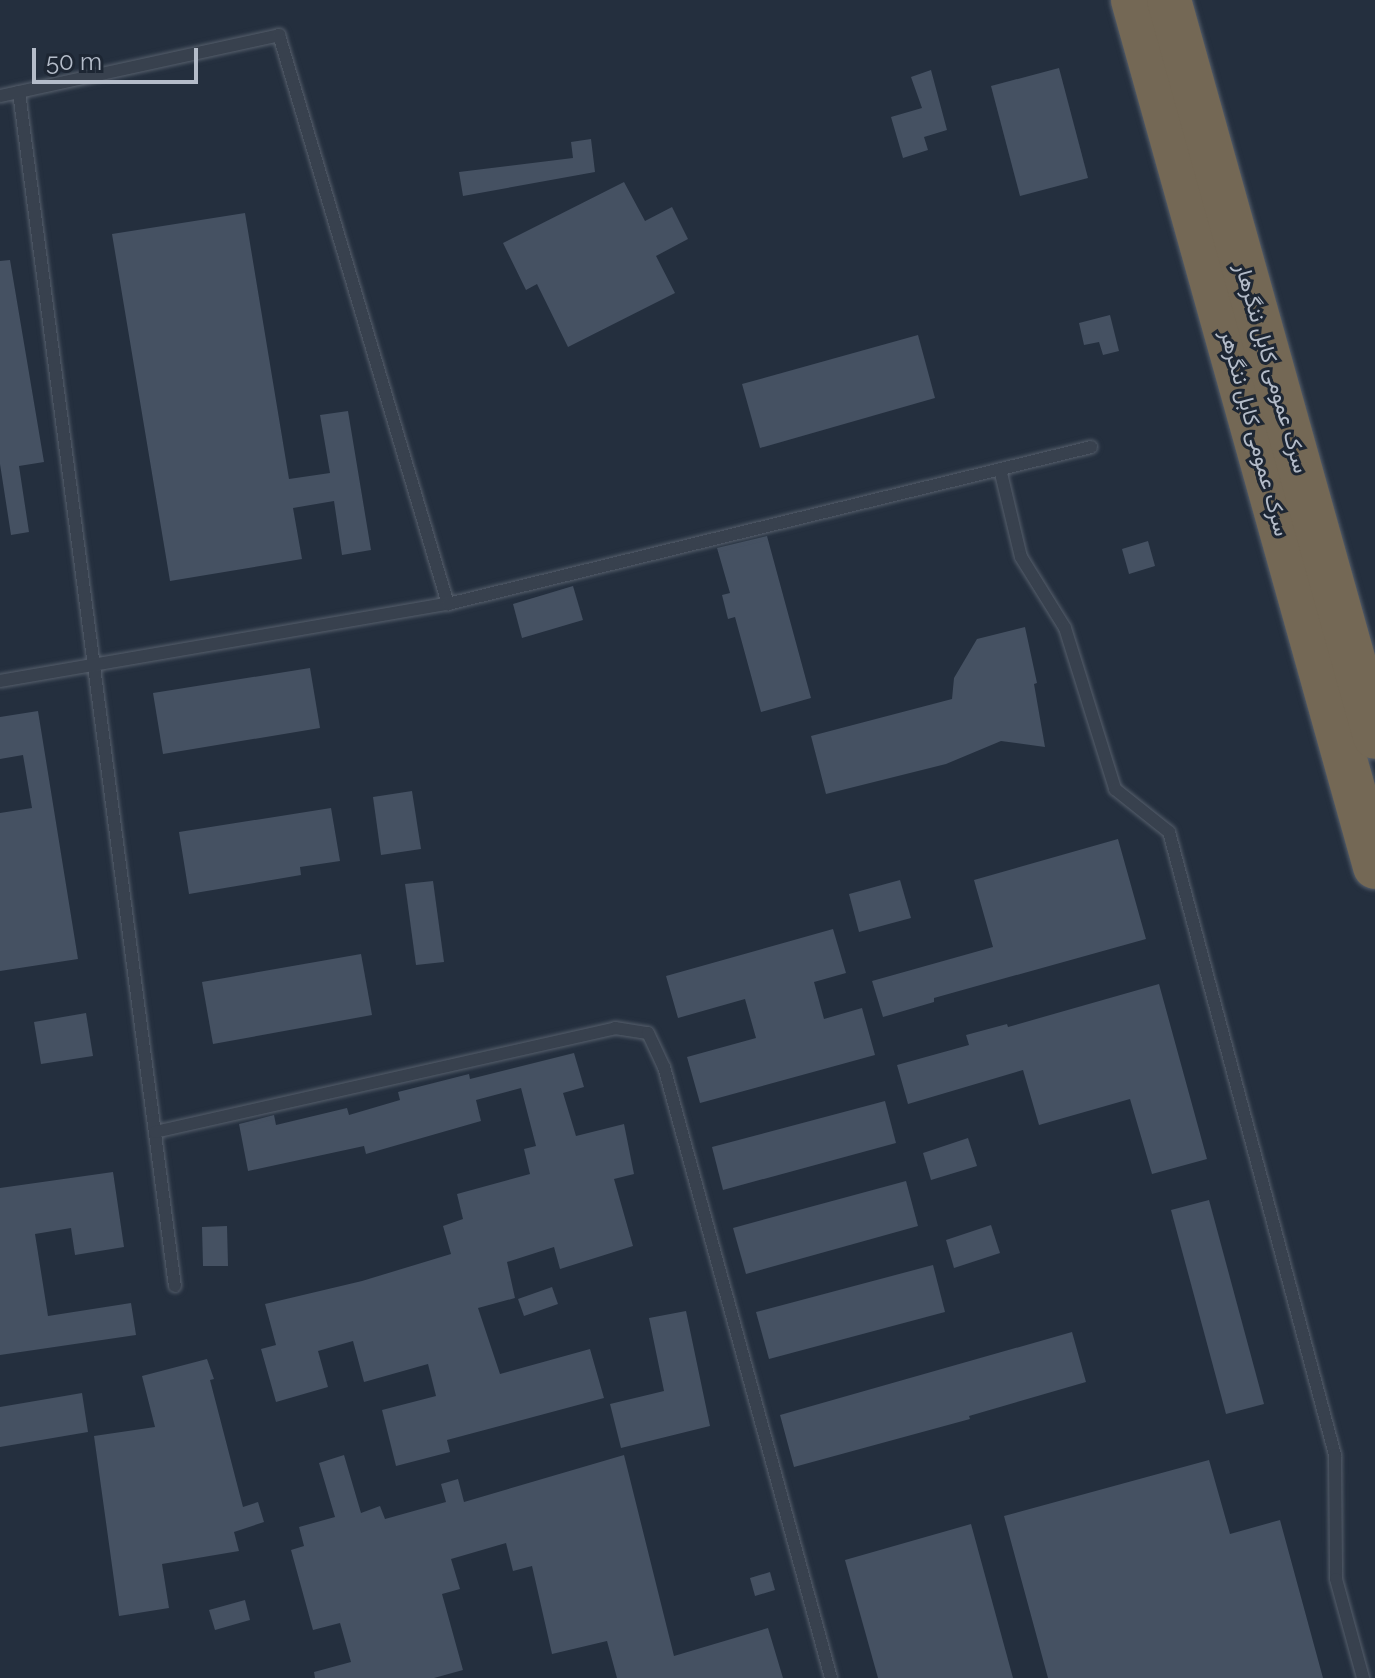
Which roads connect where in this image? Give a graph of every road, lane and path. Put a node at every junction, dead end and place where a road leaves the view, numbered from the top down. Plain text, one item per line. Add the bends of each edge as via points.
1 (1133, 0) edge
2 (1169, 0) edge
3 (19, 92) junction
4 (0, 96) edge
5 (1091, 447) dead end
6 (1000, 469) junction
7 (448, 604) junction
8 (95, 667) junction
9 (0, 681) edge
10 (1375, 737) edge
11 (1375, 867) edge
12 (155, 1132) junction
13 (175, 1286) dead end
14 (831, 1678) edge
15 (1363, 1678) edge

1 - 11 highway, سرک عمومی کابل ننگرهر
2 - 10 highway, سرک عمومی کابل ننگرهار
3 - 4 lane
3 - 7 lane via 279,35
3 - 8 lane
5 - 6 lane
6 - 7 lane
6 - 15 lane via 1021,557 1065,628 1115,789 1169,832 1335,1455 1336,1579
7 - 8 lane
8 - 9 lane
8 - 12 lane
12 - 13 lane
12 - 14 lane via 615,1028 648,1033 664,1067

